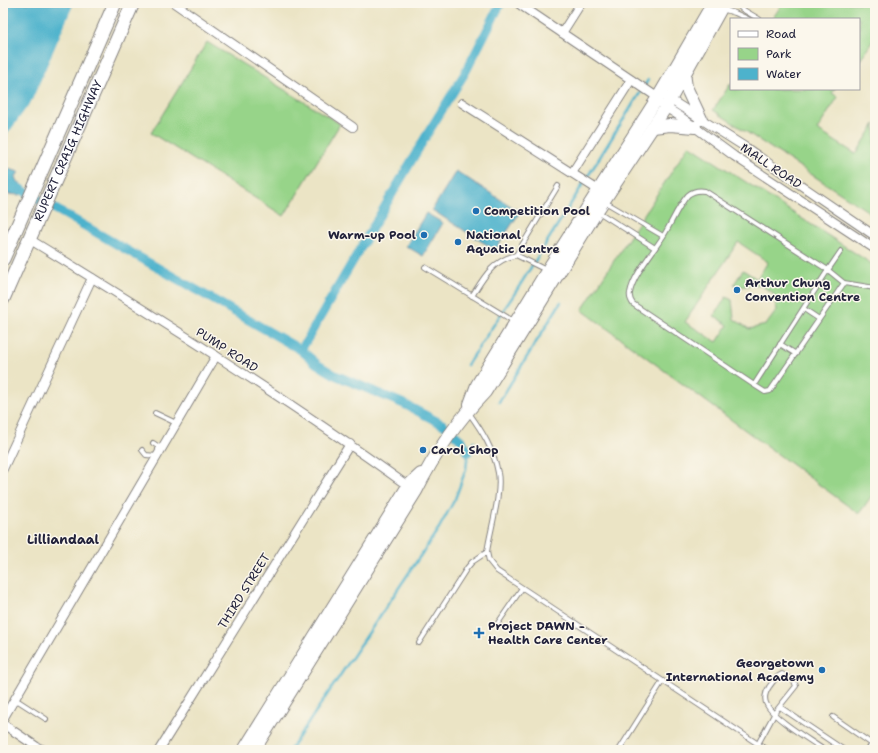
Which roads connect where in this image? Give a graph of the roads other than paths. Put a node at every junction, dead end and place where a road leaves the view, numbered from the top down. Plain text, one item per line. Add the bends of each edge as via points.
1 (116, 3) edge
2 (133, 3) edge
3 (174, 3) edge
4 (581, 3) edge
5 (736, 3) edge
6 (519, 4) dead end
7 (719, 5) edge
8 (746, 18) edge
9 (757, 18) edge
10 (562, 33) junction
11 (684, 73) junction
12 (633, 81) junction
13 (660, 99) junction
14 (462, 103) dead end
15 (698, 123) junction
16 (353, 127) dead end
17 (654, 127) junction
18 (572, 174) junction
19 (558, 186) dead end
20 (597, 198) junction
21 (663, 236) junction
22 (875, 236) edge
23 (29, 239) junction
24 (656, 248) junction
25 (875, 249) edge
26 (841, 251) dead end
27 (516, 255) junction
28 (3, 259) edge
29 (425, 267) dead end
30 (546, 270) junction
31 (828, 270) junction
32 (92, 278) junction
33 (844, 283) junction
34 (875, 288) edge
35 (472, 296) junction
36 (3, 299) edge
37 (804, 309) junction
38 (819, 320) junction
39 (513, 321) junction
40 (780, 344) junction
41 (796, 354) junction
42 (216, 356) junction
43 (754, 385) junction
44 (155, 413) dead end
45 (465, 414) junction
46 (176, 422) junction
47 (153, 443) dead end
48 (350, 444) junction
49 (142, 450) dead end
50 (156, 456) junction
51 (429, 467) junction
52 (3, 469) edge
53 (408, 486) junction
54 (487, 552) junction
55 (522, 588) junction
56 (498, 623) dead end
57 (420, 643) dead end
58 (662, 682) junction
59 (15, 699) junction
60 (780, 707) junction
61 (774, 715) junction
62 (833, 717) dead end
63 (3, 719) edge
64 (46, 719) dead end
65 (3, 724) edge
66 (758, 744) junction
67 (44, 750) edge
68 (158, 750) edge
69 (244, 750) edge
70 (254, 750) edge
71 (619, 750) edge
72 (767, 750) edge
73 (824, 750) edge
74 (844, 750) edge
75 (868, 750) edge

1 - 28 main road, RUPERT CRAIG HIGHWAY
2 - 23 main road, RUPERT CRAIG HIGHWAY
3 - 16 street
4 - 10 street
5 - 9 lane
6 - 10 street, MALL ROAD
7 - 8 lane
7 - 11 main road
7 - 13 main road
10 - 12 street, MALL ROAD
11 - 13 main road
11 - 15 main road
12 - 13 street, MALL ROAD
12 - 18 street
13 - 15 street, MALL ROAD
13 - 17 main road
13 - 20 main road
14 - 18 street
15 - 17 main road
15 - 22 street, MALL ROAD
15 - 25 street, MALL ROAD via 734,156
17 - 20 main road
18 - 20 street
19 - 27 lane
20 - 21 lane
20 - 24 lane
20 - 30 main road
20 - 45 main road via 485,392
21 - 24 lane
21 - 31 lane via 689,194 699,190 705,191
23 - 32 street, PUMP ROAD
23 - 36 main road, RUPERT CRAIG HIGHWAY
24 - 43 lane via 636,276 630,300
26 - 31 lane
27 - 30 lane
27 - 35 lane via 507,257 486,273
29 - 35 lane
30 - 39 main road
31 - 33 lane
31 - 37 lane
32 - 42 street, PUMP ROAD
32 - 52 street
33 - 34 lane
33 - 38 lane
35 - 39 lane
37 - 38 lane
37 - 40 lane
38 - 41 lane
39 - 45 main road via 477,385
40 - 41 lane
40 - 43 lane
41 - 43 lane via 770,391 765,392
42 - 46 street
42 - 48 street, PUMP ROAD
44 - 46 lane
45 - 51 main road
45 - 54 lane via 489,445 499,474
46 - 50 street
47 - 50 lane via 160,447
48 - 53 street, PUMP ROAD
48 - 68 street, THIRD STREET
49 - 50 lane via 149,456
50 - 59 street
51 - 53 main road
51 - 70 main road
53 - 69 main road
54 - 55 lane via 489,561 497,571
54 - 57 lane via 467,568
55 - 56 lane
55 - 58 lane
58 - 66 lane
58 - 71 lane
59 - 63 street
59 - 64 lane
60 - 61 lane
60 - 61 lane via 796,686 794,681 782,674 776,677 767,690 765,699
60 - 74 lane
61 - 66 lane
61 - 73 lane
62 - 75 lane via 872,744
65 - 67 street
66 - 72 lane

